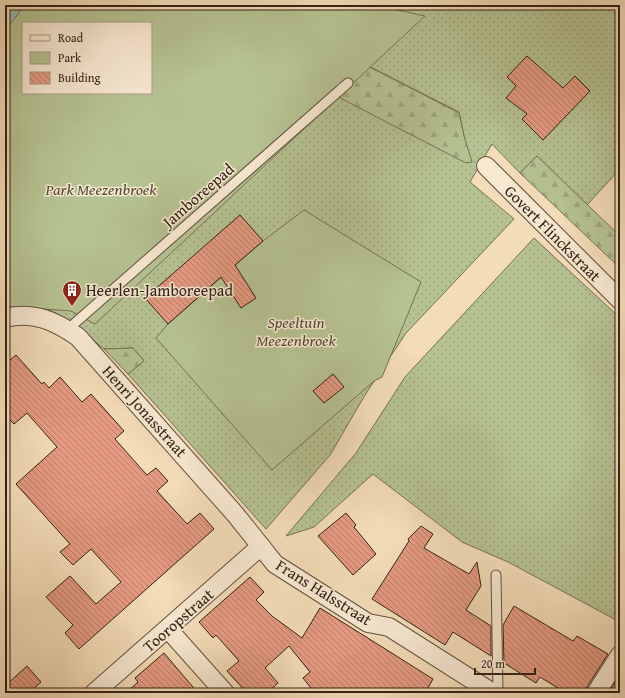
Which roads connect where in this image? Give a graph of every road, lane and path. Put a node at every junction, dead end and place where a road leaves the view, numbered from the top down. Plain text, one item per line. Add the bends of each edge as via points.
1 (348, 84) dead end
2 (486, 166) dead end
3 (620, 300) edge
4 (5, 318) edge
5 (67, 330) junction
6 (261, 546) junction
7 (496, 575) dead end
8 (168, 629) junction
9 (620, 655) edge
10 (94, 693) edge
11 (225, 693) edge
12 (493, 693) edge
13 (498, 693) edge
14 (596, 693) edge

1 - 5 lane, Jamboreepad
2 - 3 street, Govert Flinckstraat
4 - 5 street, Henri Jonasstraat via 24,315 52,321
5 - 6 street, Henri Jonasstraat via 87,346
6 - 8 street, Tooropstraat
6 - 12 street, Frans Halsstraat via 275,564 368,623 389,627
7 - 13 lane
8 - 10 street, Tooropstraat
8 - 11 street
9 - 14 street

